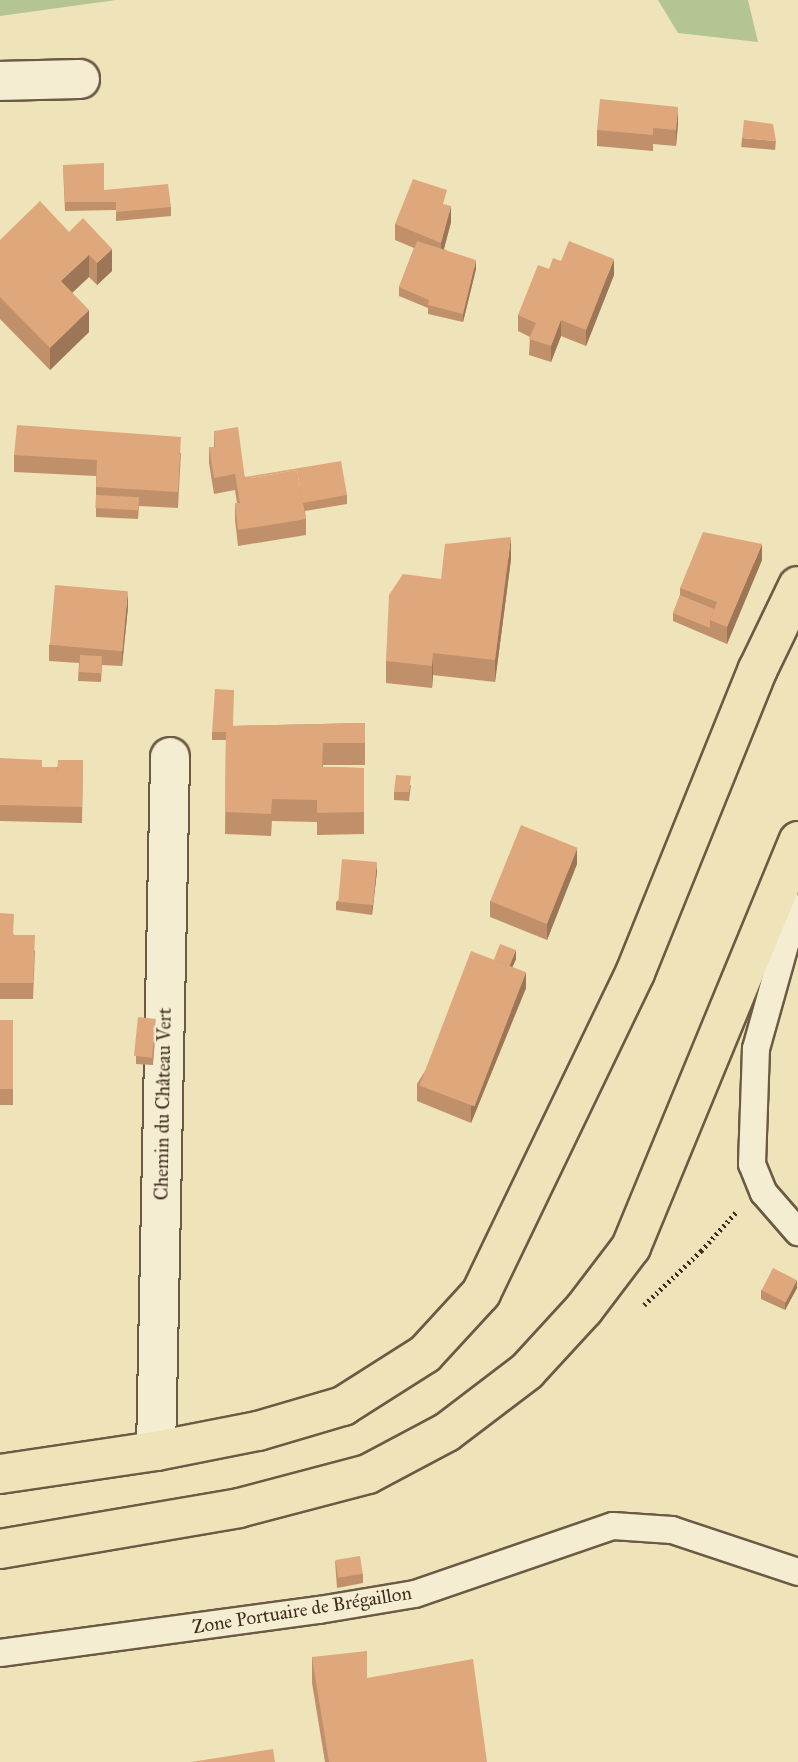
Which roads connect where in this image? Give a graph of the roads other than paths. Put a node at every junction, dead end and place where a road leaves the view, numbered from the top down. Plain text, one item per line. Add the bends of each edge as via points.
1 (80, 79) dead end
2 (0, 81) edge
3 (798, 586) edge
4 (170, 757) dead end
5 (798, 841) edge
6 (782, 880) junction
7 (798, 1232) edge
8 (156, 1451) junction
9 (0, 1474) edge
10 (0, 1549) edge
11 (798, 1572) edge
12 (0, 1653) edge

1 - 2 street
3 - 8 main road via 758,669 635,973 481,1293 425,1354 343,1406 258,1431
4 - 8 street, Chemin du Château Vert
5 - 6 main road
6 - 7 lane via 790,927 756,1049 752,1164 764,1193
6 - 10 main road via 631,1247 584,1309 527,1371 447,1432 368,1474 239,1508
8 - 9 main road
11 - 12 lane, Zone Portuaire de Brégaillon via 672,1530 613,1526 415,1594

